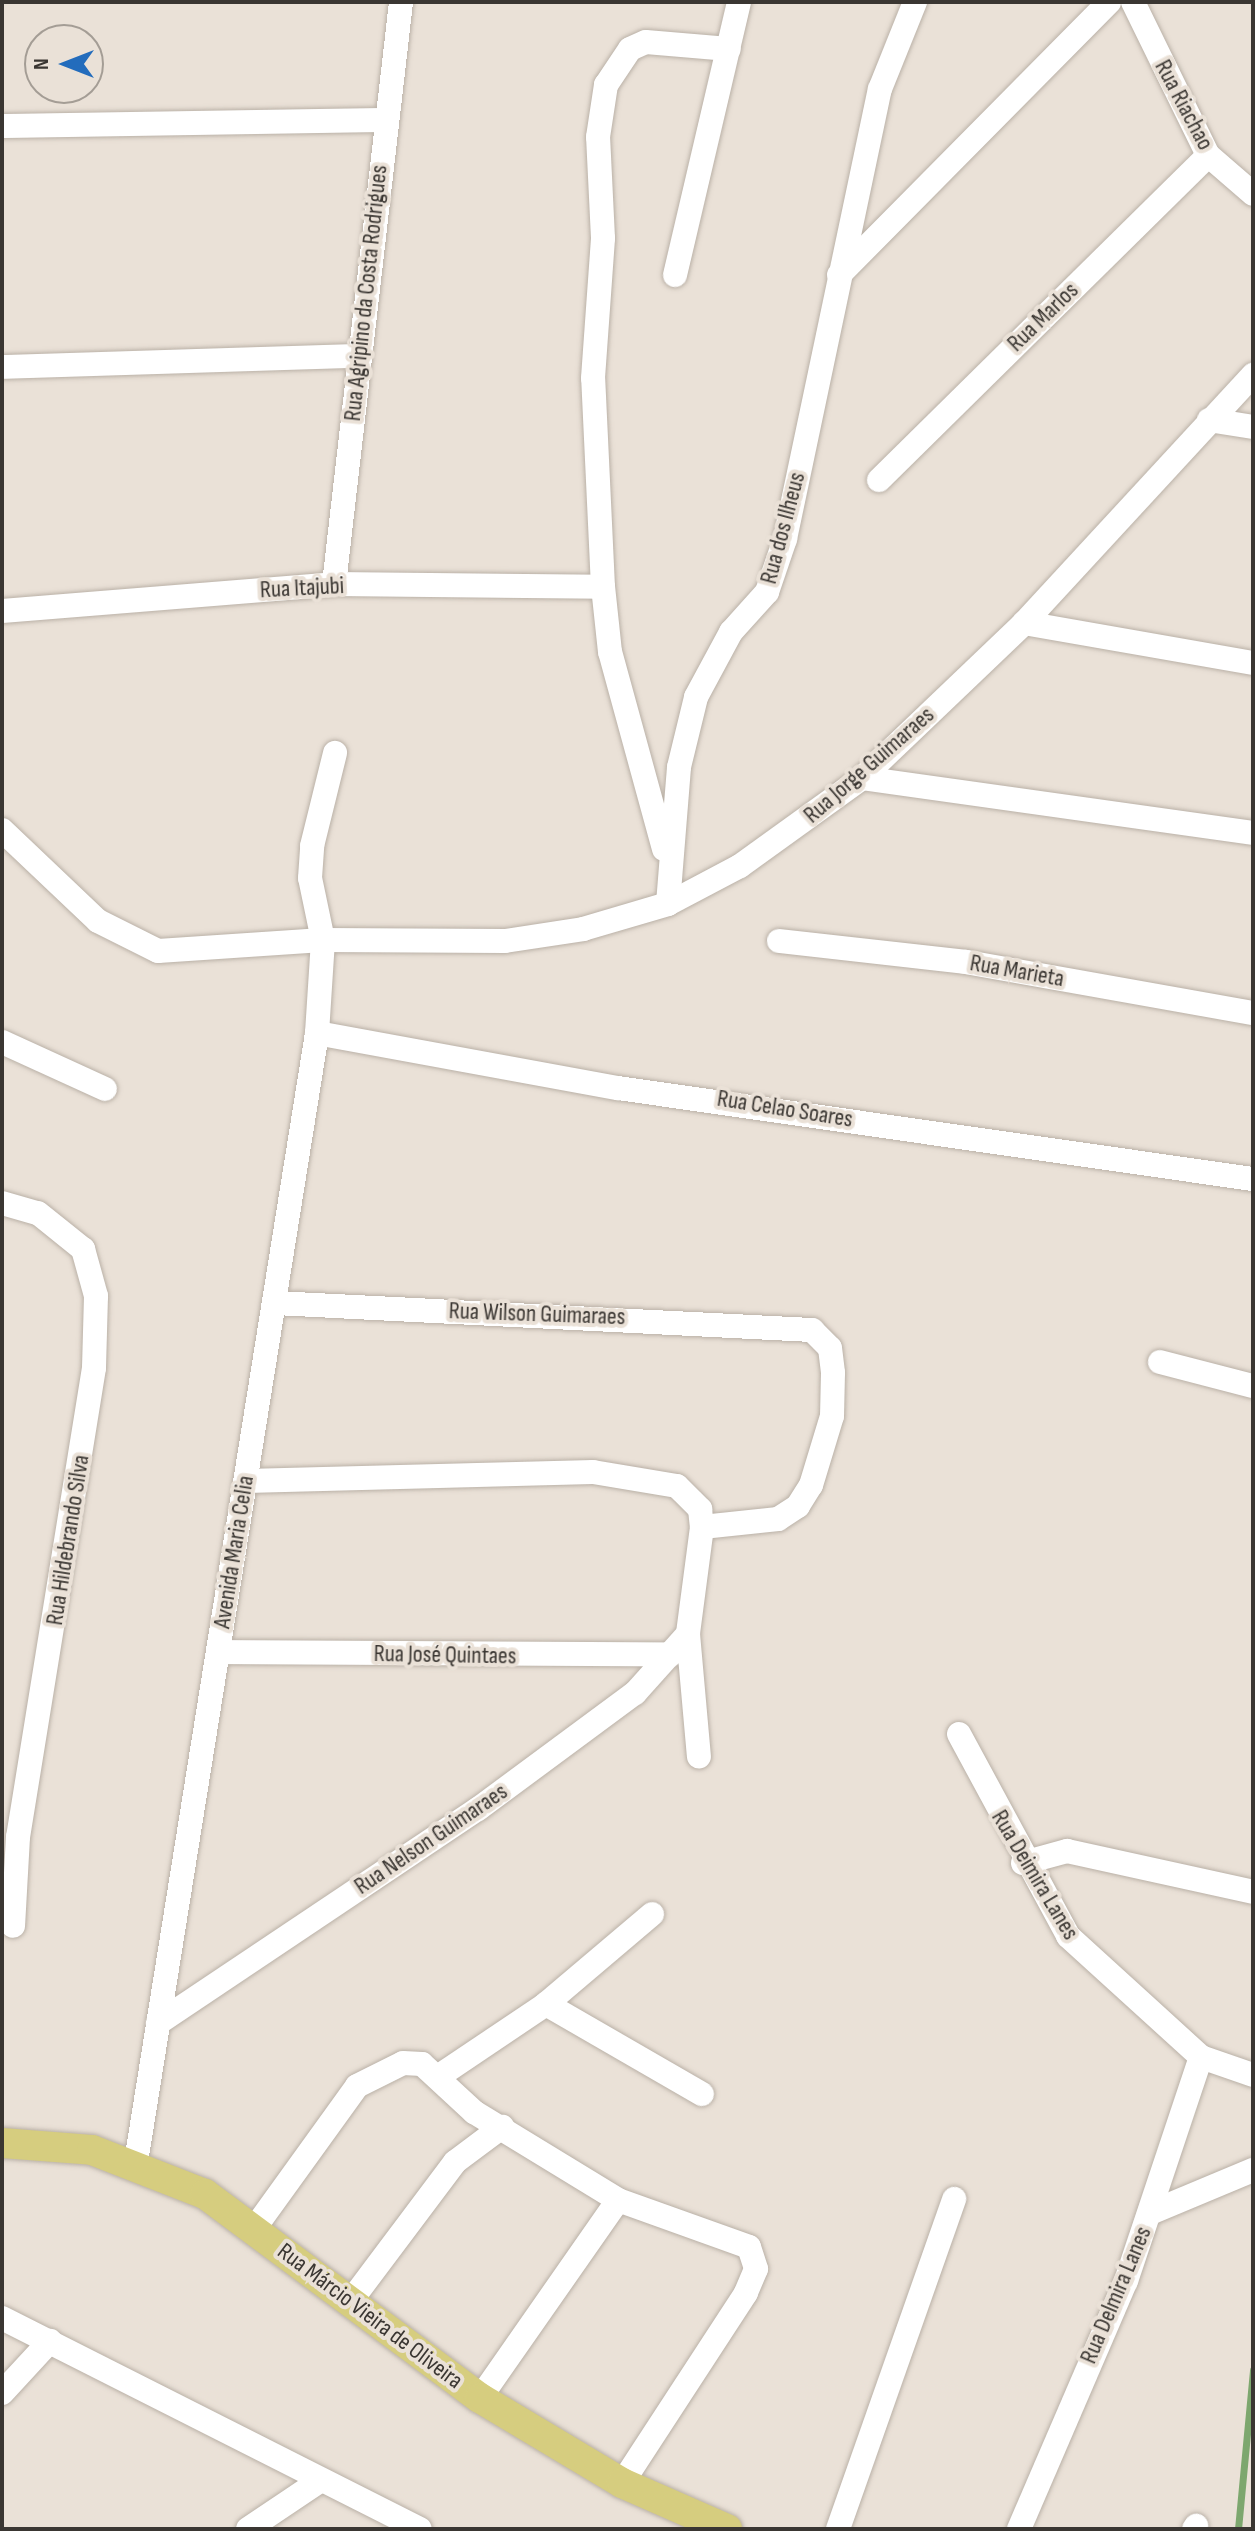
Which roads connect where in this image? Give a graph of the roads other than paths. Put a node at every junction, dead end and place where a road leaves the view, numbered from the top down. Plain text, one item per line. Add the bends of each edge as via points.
1 (401, 2) edge
2 (739, 2) edge
3 (915, 2) edge
4 (1109, 2) edge
5 (1133, 2) edge
6 (729, 49) junction
7 (385, 120) junction
8 (2, 126) edge
9 (1208, 155) junction
10 (1253, 194) edge
11 (675, 275) dead end
12 (839, 275) junction
13 (360, 356) junction
14 (2, 367) edge
15 (1253, 375) edge
16 (1209, 420) junction
17 (1253, 427) edge
18 (879, 480) dead end
19 (334, 584) junction
20 (603, 587) junction
21 (2, 611) edge
22 (1024, 623) junction
23 (1253, 663) edge
24 (335, 753) dead end
25 (862, 778) junction
26 (2, 830) edge
27 (1253, 833) edge
28 (667, 859) junction
29 (668, 904) junction
30 (323, 940) junction
31 (779, 941) dead end
32 (1253, 1013) edge
33 (317, 1033) junction
34 (2, 1042) edge
35 (105, 1089) dead end
36 (1253, 1179) edge
37 (2, 1203) edge
38 (275, 1303) junction
39 (1160, 1362) dead end
40 (1253, 1386) edge
41 (246, 1481) junction
42 (702, 1527) junction
43 (688, 1634) junction
44 (218, 1652) junction
45 (671, 1654) junction
46 (959, 1734) dead end
47 (699, 1757) dead end
48 (1023, 1863) junction
49 (1253, 1892) edge
50 (652, 1914) dead end
51 (13, 1926) dead end
52 (546, 2004) junction
53 (158, 2023) junction
54 (1201, 2057) junction
55 (1253, 2075) edge
56 (439, 2076) junction
57 (702, 2094) dead end
58 (502, 2127) junction
59 (2, 2143) edge
60 (136, 2162) junction
61 (1253, 2170) edge
62 (954, 2199) dead end
63 (618, 2200) junction
64 (1150, 2213) junction
65 (254, 2229) junction
66 (350, 2302) junction
67 (2, 2318) edge
68 (50, 2341) junction
69 (2, 2393) edge
70 (480, 2398) junction
71 (321, 2480) junction
72 (622, 2483) junction
73 (409, 2527) edge
74 (248, 2529) edge
75 (727, 2529) edge
76 (838, 2529) edge
77 (1019, 2529) edge

1 - 7 street, Rua Agripino da Costa Rodrigues
2 - 6 street
3 - 12 street, Rua dos Ilheus via 880,89
4 - 12 street
5 - 9 street, Rua Riachao
6 - 11 street
6 - 20 street via 646,42 617,61 606,85 595,174 603,238 593,378
7 - 8 street
7 - 13 street, Rua Agripino da Costa Rodrigues
9 - 10 street, Rua Riachao
9 - 18 street, Rua Marlos
12 - 28 street, Rua dos Ilheus via 785,539 767,592 731,632 696,697
13 - 14 street
13 - 19 street, Rua Agripino da Costa Rodrigues
15 - 16 street, Rua Jorge Guimaraes
16 - 17 street
16 - 22 street, Rua Jorge Guimaraes
19 - 20 street, Rua Itajubi
19 - 21 street, Rua Itajubi
20 - 28 street via 610,652
22 - 23 street
22 - 25 street, Rua Jorge Guimaraes
24 - 30 street, Avenida Maria Celia via 311,862
25 - 27 street
25 - 29 street, Rua Jorge Guimaraes via 740,866
26 - 30 street, Rua Jorge Guimaraes via 125,940 186,951
28 - 29 street, Rua dos Ilheus
29 - 30 street, Rua Jorge Guimaraes via 583,929 505,941
30 - 33 street, Avenida Maria Celia
31 - 32 street, Rua Marieta via 966,962
33 - 36 street, Rua Celao Soares via 618,1088
33 - 38 street, Avenida Maria Celia
34 - 35 street
37 - 51 street, Rua Hildebrando Silva via 38,1213 83,1249 96,1296 90,1398 18,1837
38 - 41 street, Avenida Maria Celia
38 - 42 street, Rua Wilson Guimaraes via 800,1328 827,1342 832,1416 811,1485 798,1506 778,1519
39 - 40 street
41 - 42 street via 593,1472 677,1486 700,1509
41 - 44 street, Avenida Maria Celia
42 - 43 street
43 - 45 street, Rua Nelson Guimaraes
43 - 47 street
44 - 45 street, Rua José Quintaes
44 - 53 street, Avenida Maria Celia
45 - 53 street, Rua Nelson Guimaraes via 635,1693 478,1809
46 - 48 street, Rua Deimira Lanes
48 - 49 street via 1067,1851
48 - 54 street, Rua Deimira Lanes via 1076,1946
50 - 52 street
52 - 56 street
52 - 57 street
53 - 60 street, Avenida Maria Celia
54 - 55 street, Rua Deimira Lanes
54 - 64 street, Rua Delmira Lanes
56 - 58 street via 474,2112
56 - 65 street via 403,2063 357,2086
58 - 63 street
58 - 66 street via 455,2162
59 - 60 main road, Rua Márcio Vieira de Oliveira via 51,2143
60 - 65 main road, Rua Márcio Vieira de Oliveira via 205,2194
61 - 64 street
62 - 76 street
63 - 70 street
63 - 72 street via 749,2247 756,2269 746,2293
64 - 77 street, Rua Delmira Lanes
65 - 66 main road, Rua Márcio Vieira de Oliveira
66 - 70 main road, Rua Márcio Vieira de Oliveira
67 - 68 street
68 - 69 street
68 - 71 street
70 - 72 main road, Rua Márcio Vieira de Oliveira
71 - 73 street
71 - 74 street
72 - 75 main road, Rua Márcio Vieira de Oliveira

